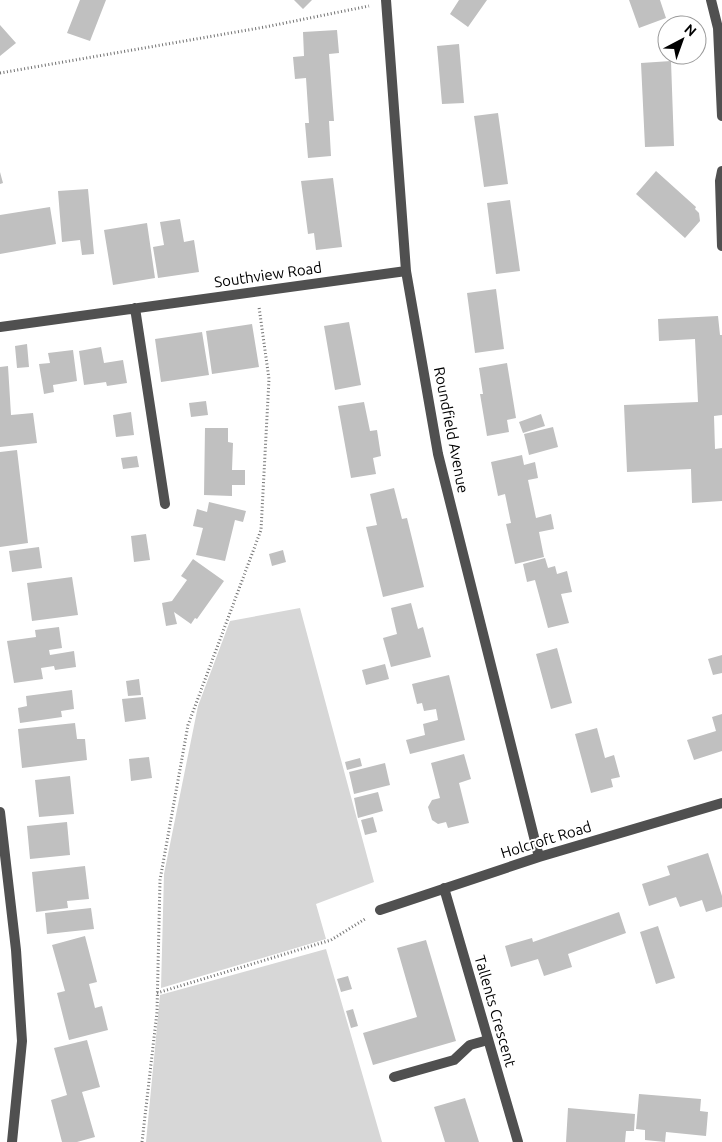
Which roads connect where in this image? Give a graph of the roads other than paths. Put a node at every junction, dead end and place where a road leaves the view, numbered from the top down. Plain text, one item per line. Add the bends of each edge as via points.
1 (712, 0) edge
2 (386, 1) edge
3 (722, 116) edge
4 (722, 170) edge
5 (722, 246) edge
6 (406, 271) junction
7 (135, 308) junction
8 (0, 327) edge
9 (165, 504) dead end
10 (722, 803) edge
11 (0, 812) edge
12 (540, 857) junction
13 (444, 888) junction
14 (380, 910) road end
15 (488, 1040) junction
16 (394, 1077) dead end
17 (12, 1142) edge
18 (518, 1142) edge

1 - 3 street via 718,28
2 - 6 street, Roundfield Avenue
4 - 5 street
6 - 7 street, Southview Road
6 - 12 street, Roundfield Avenue via 438,454
7 - 8 street, Southview Road
7 - 9 street
10 - 12 street, Holcroft Road
11 - 17 street via 16,950 22,1041
12 - 13 street, Holcroft Road
13 - 14 street, Holcroft Road
13 - 15 street, Tallents Crescent
15 - 16 street via 470,1045 454,1060
15 - 18 street, Tallents Crescent

